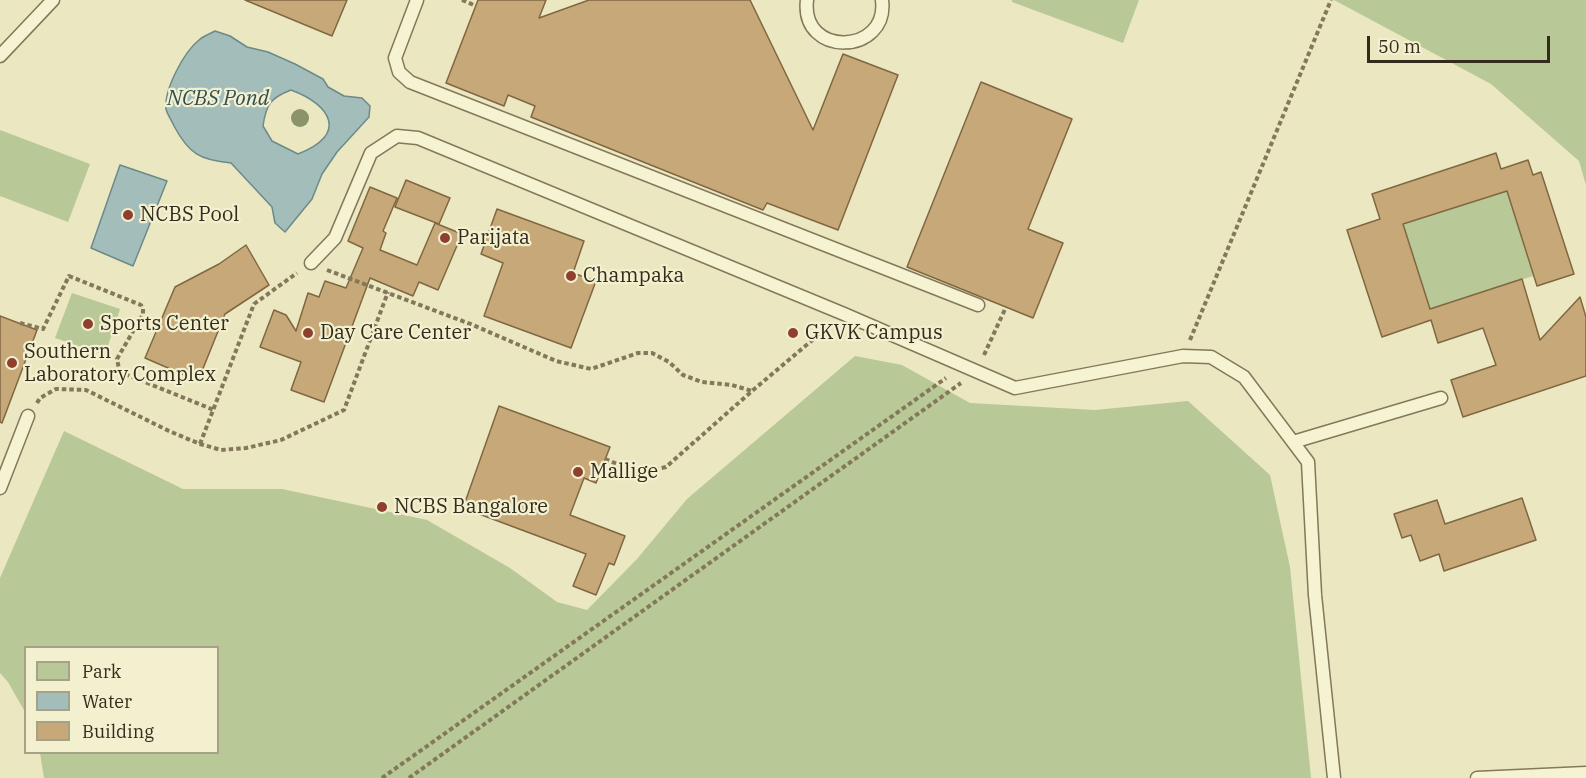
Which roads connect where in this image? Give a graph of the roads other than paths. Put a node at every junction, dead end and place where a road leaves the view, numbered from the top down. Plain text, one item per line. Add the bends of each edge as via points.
1 (417, 0) edge
2 (807, 0) edge
3 (882, 0) edge
4 (46, 2) edge
5 (0, 56) edge
6 (311, 263) road end
7 (978, 305) dead end
8 (1441, 398) dead end
9 (28, 416) road end
10 (1293, 442) junction
11 (0, 488) edge
12 (1586, 773) edge
13 (1334, 778) edge
14 (1477, 778) edge

1 - 7 lane via 395,58 399,72 410,82
2 - 3 lane via 808,19 815,30 823,38 846,43 857,42 876,28
4 - 5 lane
6 - 10 lane via 335,238 371,153 397,136 418,138 1015,388 1183,356 1211,357 1244,377
8 - 10 lane
9 - 11 lane
10 - 13 lane via 1308,462
12 - 14 lane

